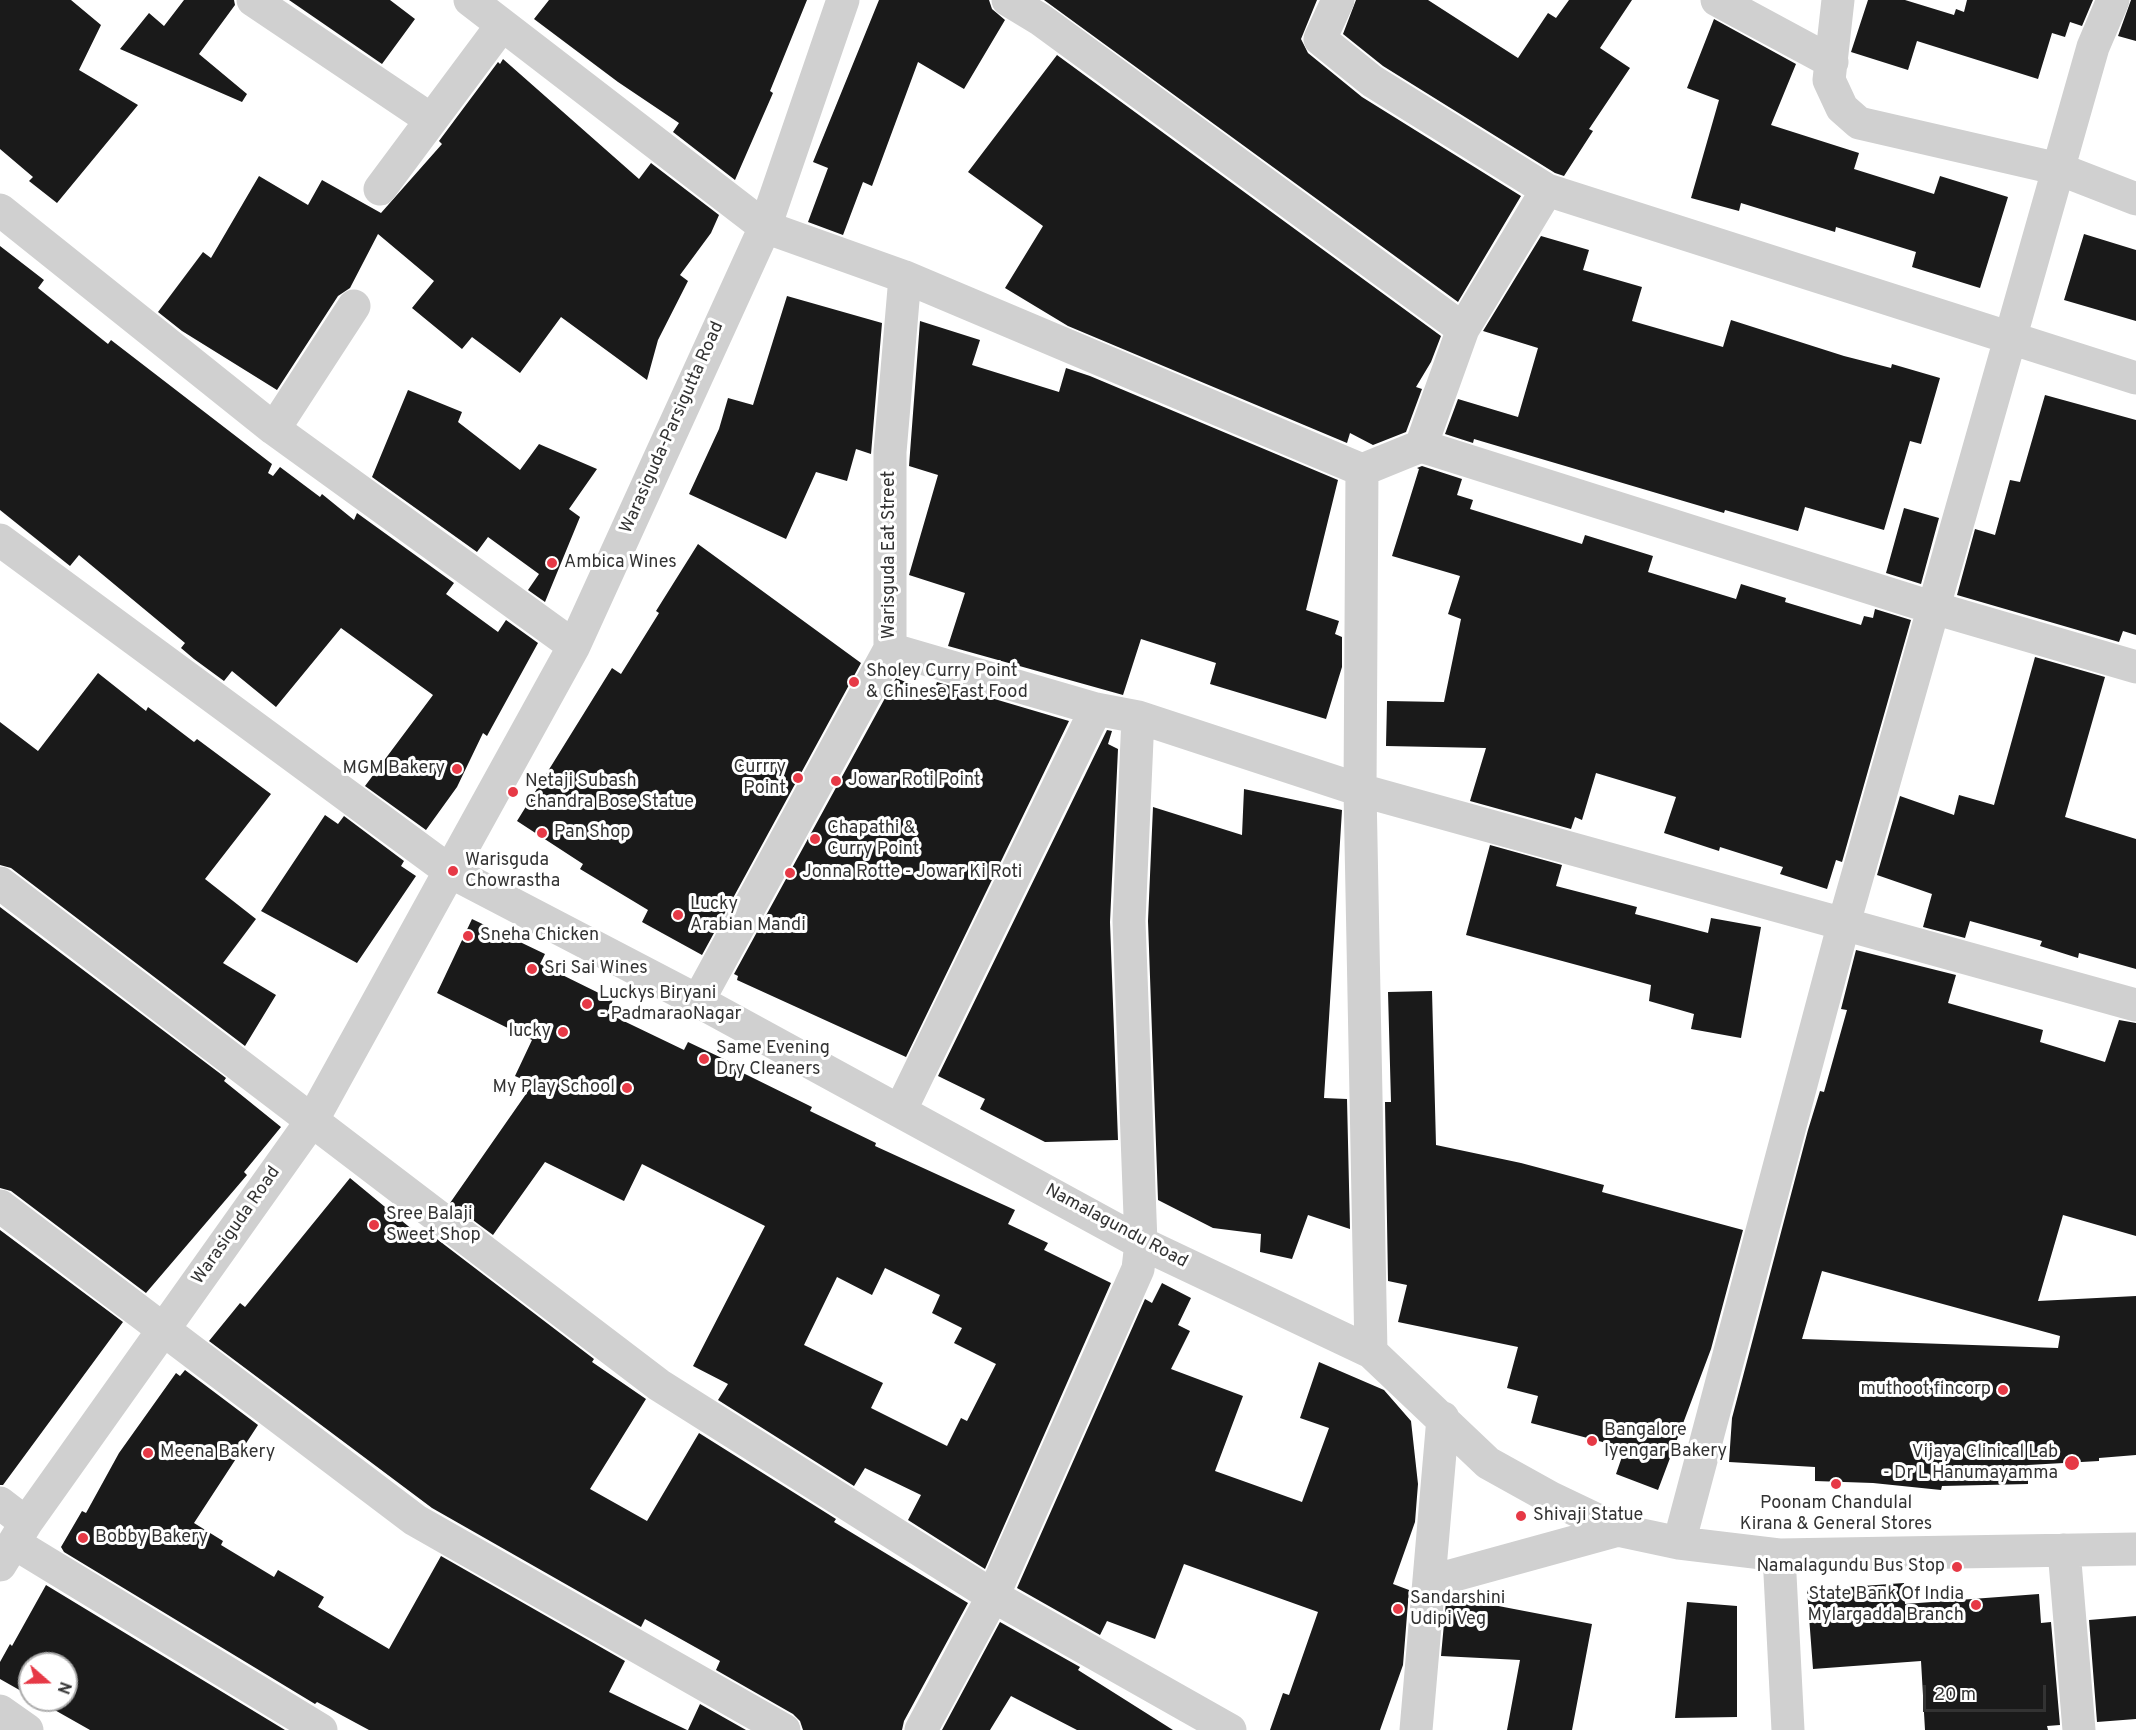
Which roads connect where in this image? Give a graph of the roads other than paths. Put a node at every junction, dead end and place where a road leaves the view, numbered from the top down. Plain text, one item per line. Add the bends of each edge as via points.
1 (253, 0) edge
2 (470, 0) edge
3 (843, 0) edge
4 (1008, 0) edge
5 (1338, 0) edge
6 (1717, 0) edge
7 (1838, 0) edge
8 (2113, 0) edge
9 (502, 25) junction
10 (1832, 62) junction
11 (430, 119) junction
12 (2059, 170) junction
13 (380, 189) dead end
14 (1547, 190) junction
15 (2136, 199) edge
16 (0, 210) edge
17 (765, 227) junction
18 (905, 277) junction
19 (354, 306) dead end
20 (1463, 329) junction
21 (2009, 339) junction
22 (2136, 378) edge
23 (274, 429) junction
24 (1421, 446) junction
25 (1362, 470) junction
26 (0, 540) edge
27 (1934, 608) junction
28 (574, 646) junction
29 (890, 649) junction
30 (2136, 667) edge
31 (1096, 709) junction
32 (1138, 717) junction
33 (1360, 790) junction
34 (451, 873) junction
35 (0, 883) edge
36 (1844, 923) junction
37 (698, 1001) junction
38 (2136, 1005) edge
39 (900, 1111) junction
40 (313, 1119) junction
41 (0, 1206) edge
42 (1141, 1243) junction
43 (165, 1328) junction
44 (1371, 1352) junction
45 (1443, 1418) junction
46 (0, 1503) edge
47 (1618, 1530) junction
48 (1679, 1543) junction
49 (13, 1544) edge
50 (2136, 1549) edge
51 (2064, 1550) junction
52 (1779, 1555) junction
53 (1429, 1582) junction
54 (993, 1596) junction
55 (0, 1711) edge
56 (27, 1730) edge
57 (321, 1730) edge
58 (784, 1730) edge
59 (921, 1730) edge
60 (1230, 1730) edge
61 (1416, 1730) edge
62 (1788, 1730) edge
63 (2079, 1730) edge

1 - 11 street
2 - 9 street
3 - 17 street, Warasiguda-Parsigutta Road
4 - 20 street via 1041,20
5 - 14 street via 1320,39 1372,81
6 - 10 street
7 - 10 street
8 - 12 street via 2093,47
9 - 11 street
9 - 17 street
10 - 12 street via 1829,80 1842,108 1859,123
11 - 13 street
12 - 15 street
12 - 21 street
14 - 20 street
14 - 21 street
16 - 23 street
17 - 18 street
17 - 28 street, Warasiguda-Parsigutta Road
18 - 25 street
18 - 29 street, Warisguda Eat Street via 890,452
19 - 23 street
20 - 24 street
21 - 22 street
21 - 27 street
23 - 28 street
24 - 25 street
24 - 27 street
25 - 33 street
26 - 34 street, Namalagundu Road
27 - 30 street
27 - 36 street
28 - 34 street, Warasiguda-Parsigutta Road
29 - 31 street
29 - 37 street, Warisguda Eat Street
31 - 32 street
31 - 39 street
32 - 33 street
32 - 42 street via 1129,921
33 - 36 street
33 - 44 street
34 - 37 street, Namalagundu Road
34 - 40 street, Warasiguda Road
35 - 40 street
36 - 38 street
36 - 48 street
37 - 39 street, Namalagundu Road
39 - 42 street, Namalagundu Road
40 - 43 street, Warasiguda Road
40 - 54 street via 659,1385
41 - 43 street
42 - 44 street, Namalagundu Road
42 - 54 street via 1138,1269
43 - 49 street, Warasiguda Road
43 - 58 street via 415,1520
44 - 45 street, Namalagundu Road
45 - 47 street, Namalagundu Road via 1488,1463
45 - 53 street
46 - 49 street
47 - 48 street, Namalagundu Road
47 - 53 street
48 - 52 street, Namalagundu Road
49 - 57 street
50 - 51 street, Namalagundu Road
51 - 52 street, Namalagundu Road
51 - 63 street
52 - 62 street
53 - 61 street
54 - 59 street
54 - 60 street
55 - 56 street

